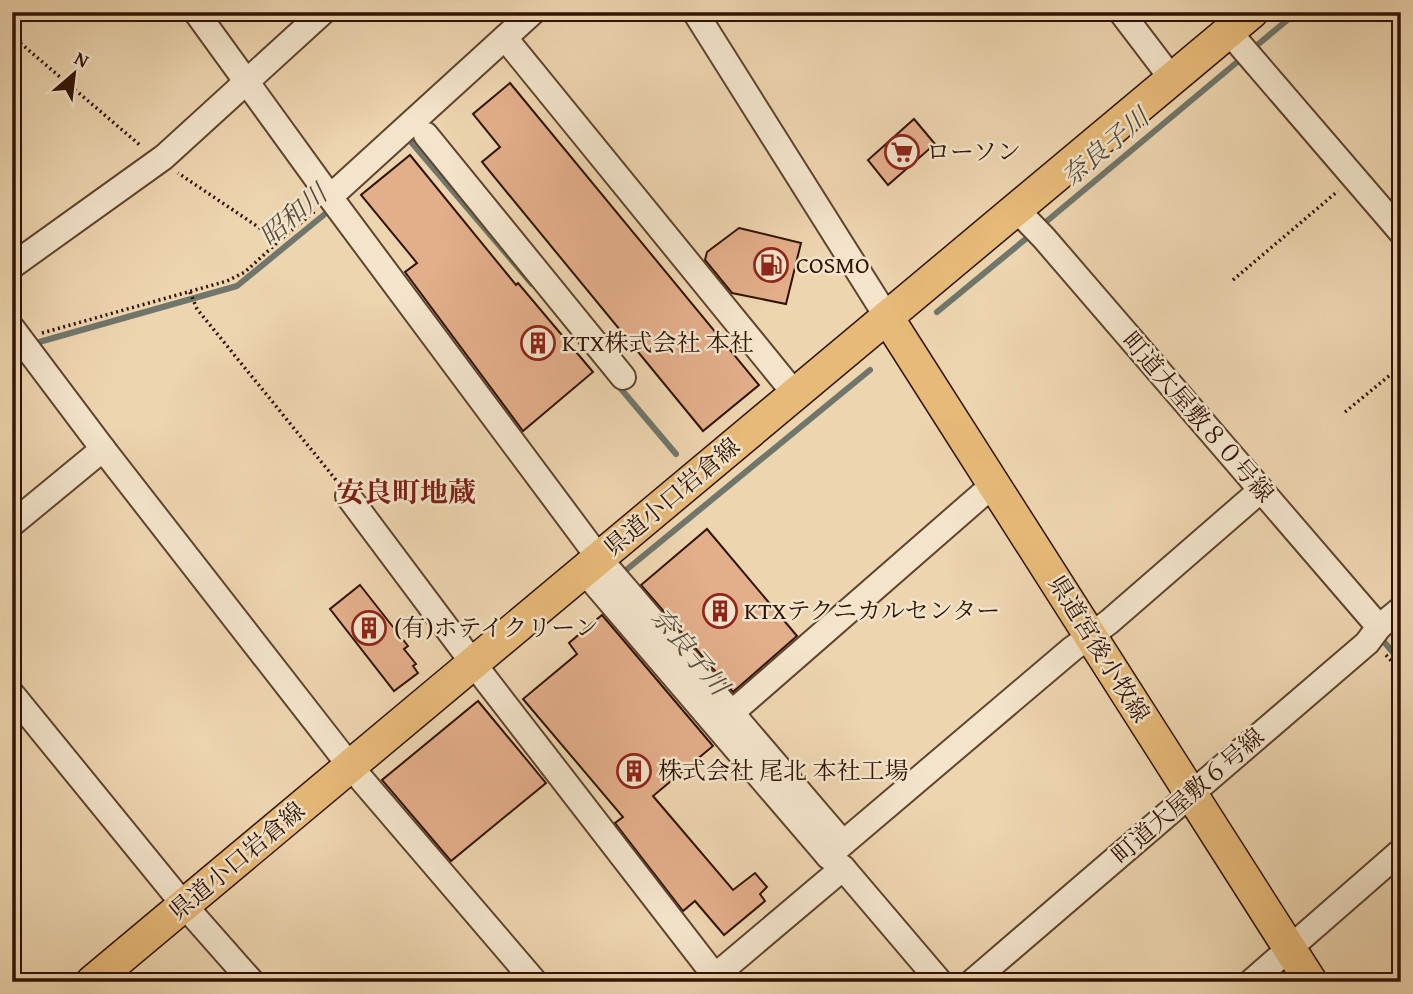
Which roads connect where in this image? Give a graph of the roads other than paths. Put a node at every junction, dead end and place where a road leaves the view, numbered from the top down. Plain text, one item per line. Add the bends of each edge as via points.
1 (196, 12) edge
2 (323, 12) edge
3 (533, 12) edge
4 (695, 12) edge
5 (1121, 12) edge
6 (1240, 22) edge
7 (509, 43) junction
8 (1172, 79) junction
9 (248, 81) junction
10 (426, 135) dead end
11 (335, 204) junction
12 (1016, 209) junction
13 (1401, 232) edge
14 (12, 266) edge
15 (881, 307) junction
16 (22, 340) edge
17 (623, 377) dead end
18 (795, 394) junction
19 (103, 449) junction
20 (993, 484) junction
21 (1261, 490) junction
22 (348, 496) road end
23 (12, 524) edge
24 (591, 564) junction
25 (1401, 609) edge
26 (1379, 627) junction
27 (1091, 636) junction
28 (473, 663) junction
29 (12, 694) edge
30 (725, 719) junction
31 (350, 766) junction
32 (1191, 793) junction
33 (1401, 851) edge
34 (838, 856) junction
35 (184, 905) junction
36 (1289, 947) junction
37 (712, 979) edge
38 (92, 982) edge
39 (251, 982) edge
40 (535, 982) edge
41 (940, 982) edge
42 (972, 982) edge
43 (1251, 982) edge
44 (1311, 982) edge

1 - 9 street
2 - 9 street
3 - 7 street
4 - 15 street
5 - 8 street
6 - 8 main road, 県道小口岩倉線
6 - 13 street via 1353,178
7 - 11 street
7 - 18 street
8 - 12 main road, 県道小口岩倉線
9 - 11 street
9 - 14 street via 164,156
10 - 17 street
11 - 24 street
12 - 15 main road, 県道小口岩倉線
12 - 21 street, 町道大屋敷８０号線
15 - 18 main road, 県道小口岩倉線
15 - 20 main road, 県道宮後小牧線
16 - 19 street
18 - 24 main road, 県道小口岩倉線
19 - 23 street
19 - 31 street
20 - 27 main road, 県道宮後小牧線
20 - 30 street
21 - 26 street, 町道大屋敷８０号線
21 - 27 street
22 - 28 street
24 - 28 main road, 県道小口岩倉線
24 - 30 street
25 - 26 street, 町道大屋敷６号線
26 - 32 street, 町道大屋敷６号線 via 1367,643
27 - 32 main road, 県道宮後小牧線
27 - 34 street
28 - 31 main road, 県道小口岩倉線
28 - 37 street
29 - 35 street
30 - 34 street
31 - 35 main road, 県道小口岩倉線
31 - 40 street
32 - 36 main road, 県道宮後小牧線
32 - 42 street, 町道大屋敷６号線
33 - 36 street
34 - 37 street
34 - 41 street
35 - 38 main road, 県道小口岩倉線
35 - 39 street
36 - 43 street
36 - 44 main road, 県道宮後小牧線

